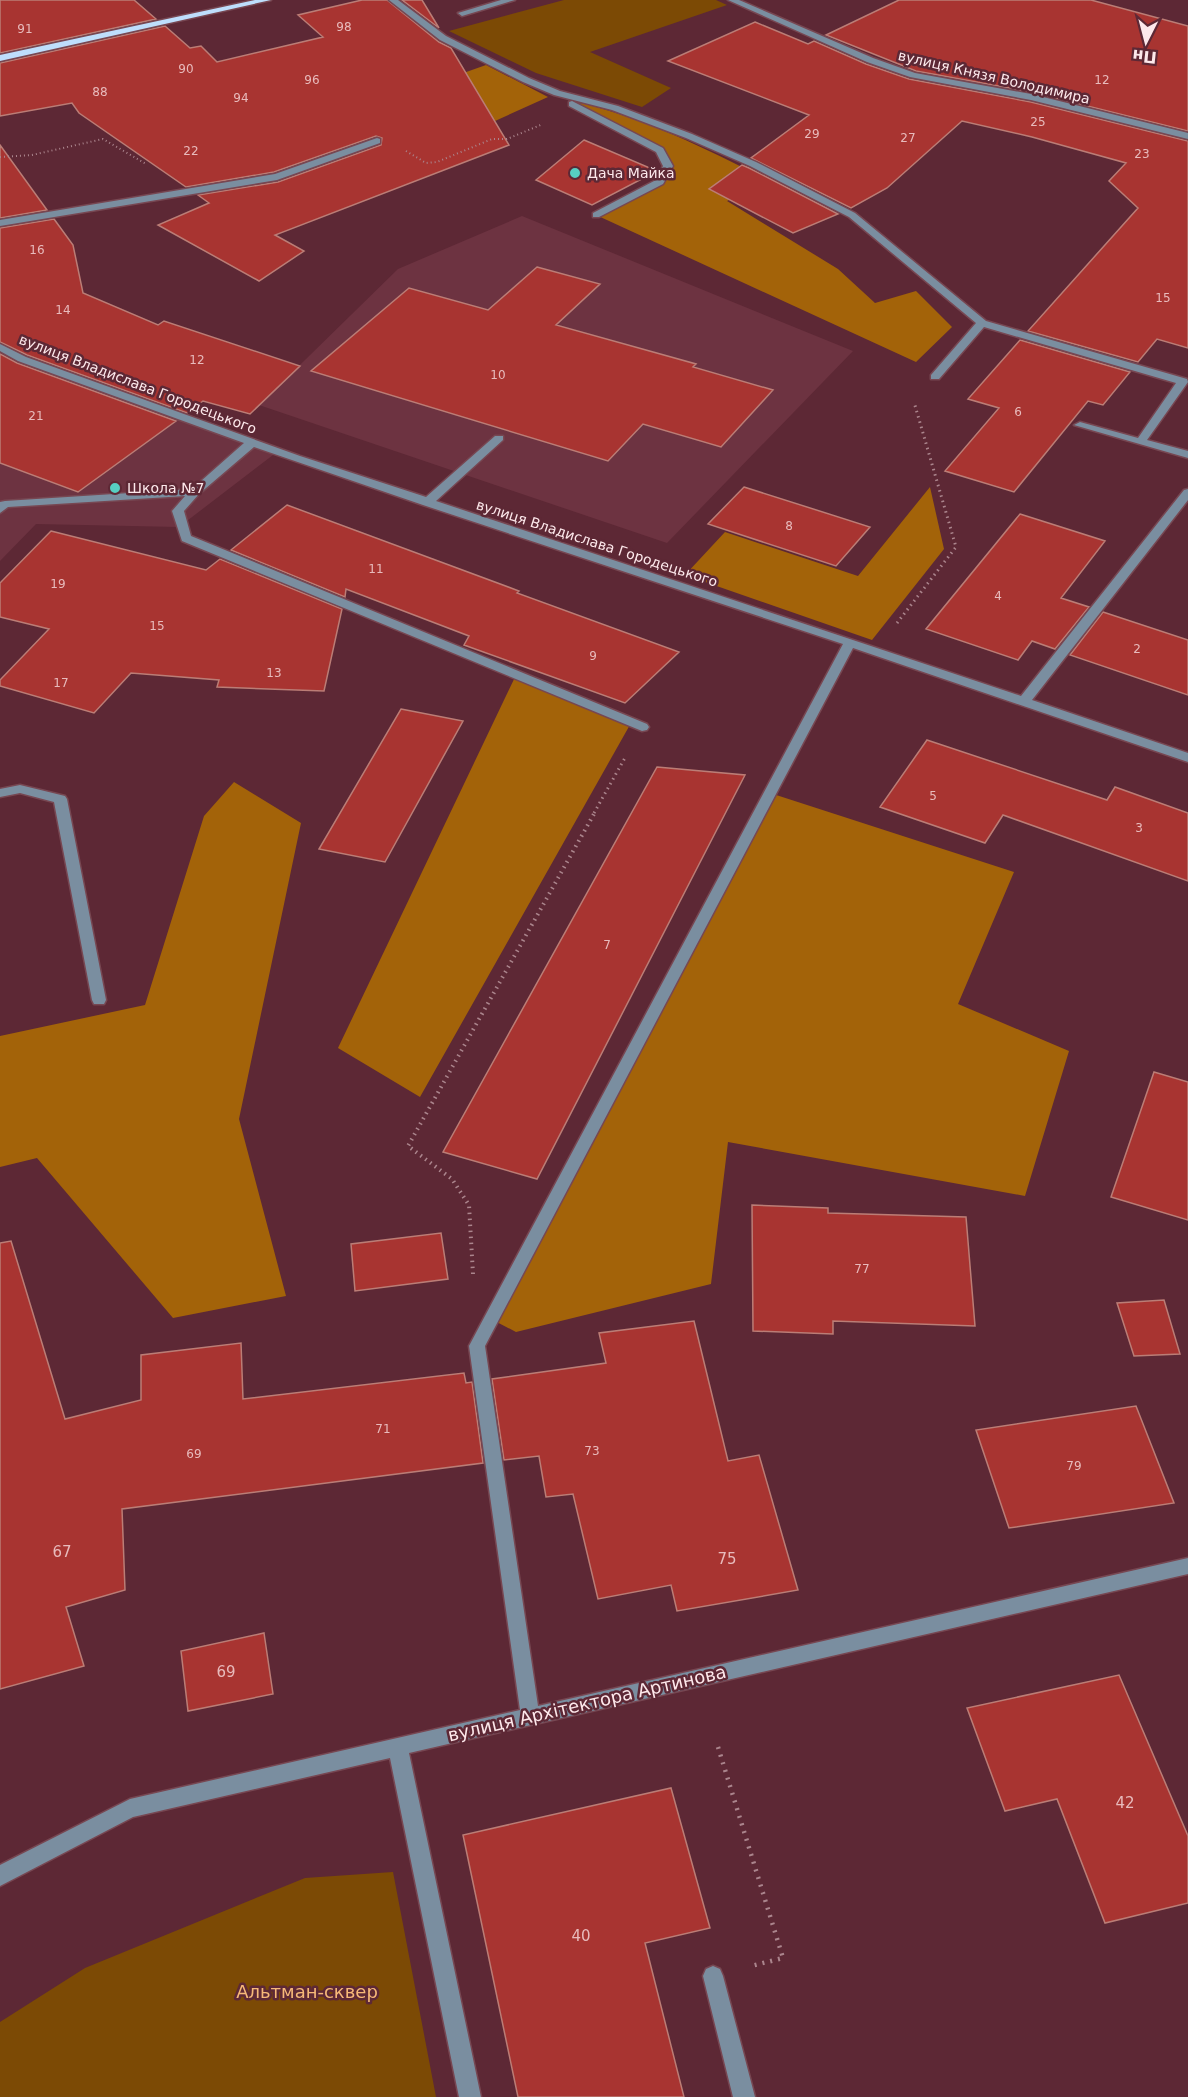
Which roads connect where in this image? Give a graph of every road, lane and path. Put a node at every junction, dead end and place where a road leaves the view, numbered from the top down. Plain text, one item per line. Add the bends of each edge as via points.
1 (267, 0) edge
2 (393, 0) edge
3 (511, 0) edge
4 (732, 0) edge
5 (462, 13) dead end
6 (0, 58) edge
7 (557, 93) junction
8 (581, 108) junction
9 (1188, 136) edge
10 (378, 141) joint
11 (0, 157) edge
12 (176, 194) junction
13 (596, 215) dead end
14 (0, 223) edge
15 (982, 323) junction
16 (0, 347) edge
17 (935, 376) dead end
18 (914, 399) dead end
19 (1080, 425) dead end
20 (499, 438) dead end
21 (1141, 441) junction
22 (251, 443) junction
23 (1188, 455) edge
24 (195, 492) junction
25 (1188, 492) edge
26 (427, 503) junction
27 (0, 509) edge
28 (850, 642) junction
29 (876, 651) junction
30 (1023, 703) junction
31 (642, 727) joint
32 (1188, 758) edge
33 (0, 793) edge
34 (99, 1000) dead end
35 (473, 1276) dead end
36 (1188, 1566) edge
37 (530, 1715) junction
38 (718, 1747) dead end
39 (398, 1748) junction
40 (0, 1876) edge
41 (713, 1976) joint
42 (470, 2097) edge
43 (744, 2097) edge

1 - 6 main road
2 - 7 street via 443,38
3 - 5 street
4 - 9 street, вулиця Князя Володимира via 913,75 1031,97
7 - 8 street
7 - 15 street via 615,108 689,136 852,215
8 - 10 path via 507,139 492,139 437,162 426,163 390,141
8 - 13 street via 660,150 669,166 660,182
10 - 12 street via 277,177
11 - 12 path via 32,155 103,139 162,176
12 - 14 street
15 - 17 street
15 - 21 street via 1183,381
16 - 22 street, вулиця Владислава Городецького via 22,359
18 - 29 path via 956,547
19 - 21 street
20 - 26 street
21 - 23 street
22 - 24 street
22 - 26 street, вулиця Владислава Городецького
24 - 27 street via 5,504
24 - 31 street via 178,511 186,538
25 - 30 street
26 - 28 street, вулиця Владислава Городецького
28 - 29 street, вулиця Владислава Городецького
28 - 37 street via 477,1346
29 - 30 street, вулиця Владислава Городецького
30 - 32 street, вулиця Владислава Городецького
31 - 35 path via 408,1146 452,1179 469,1205
33 - 34 street via 20,789 60,799
36 - 37 street, вулиця Архітектора Артинова
37 - 39 street, вулиця Архітектора Артинова
38 - 41 path via 783,1958
39 - 40 street, вулиця Архітектора Артинова via 130,1808
39 - 42 street
41 - 43 street

